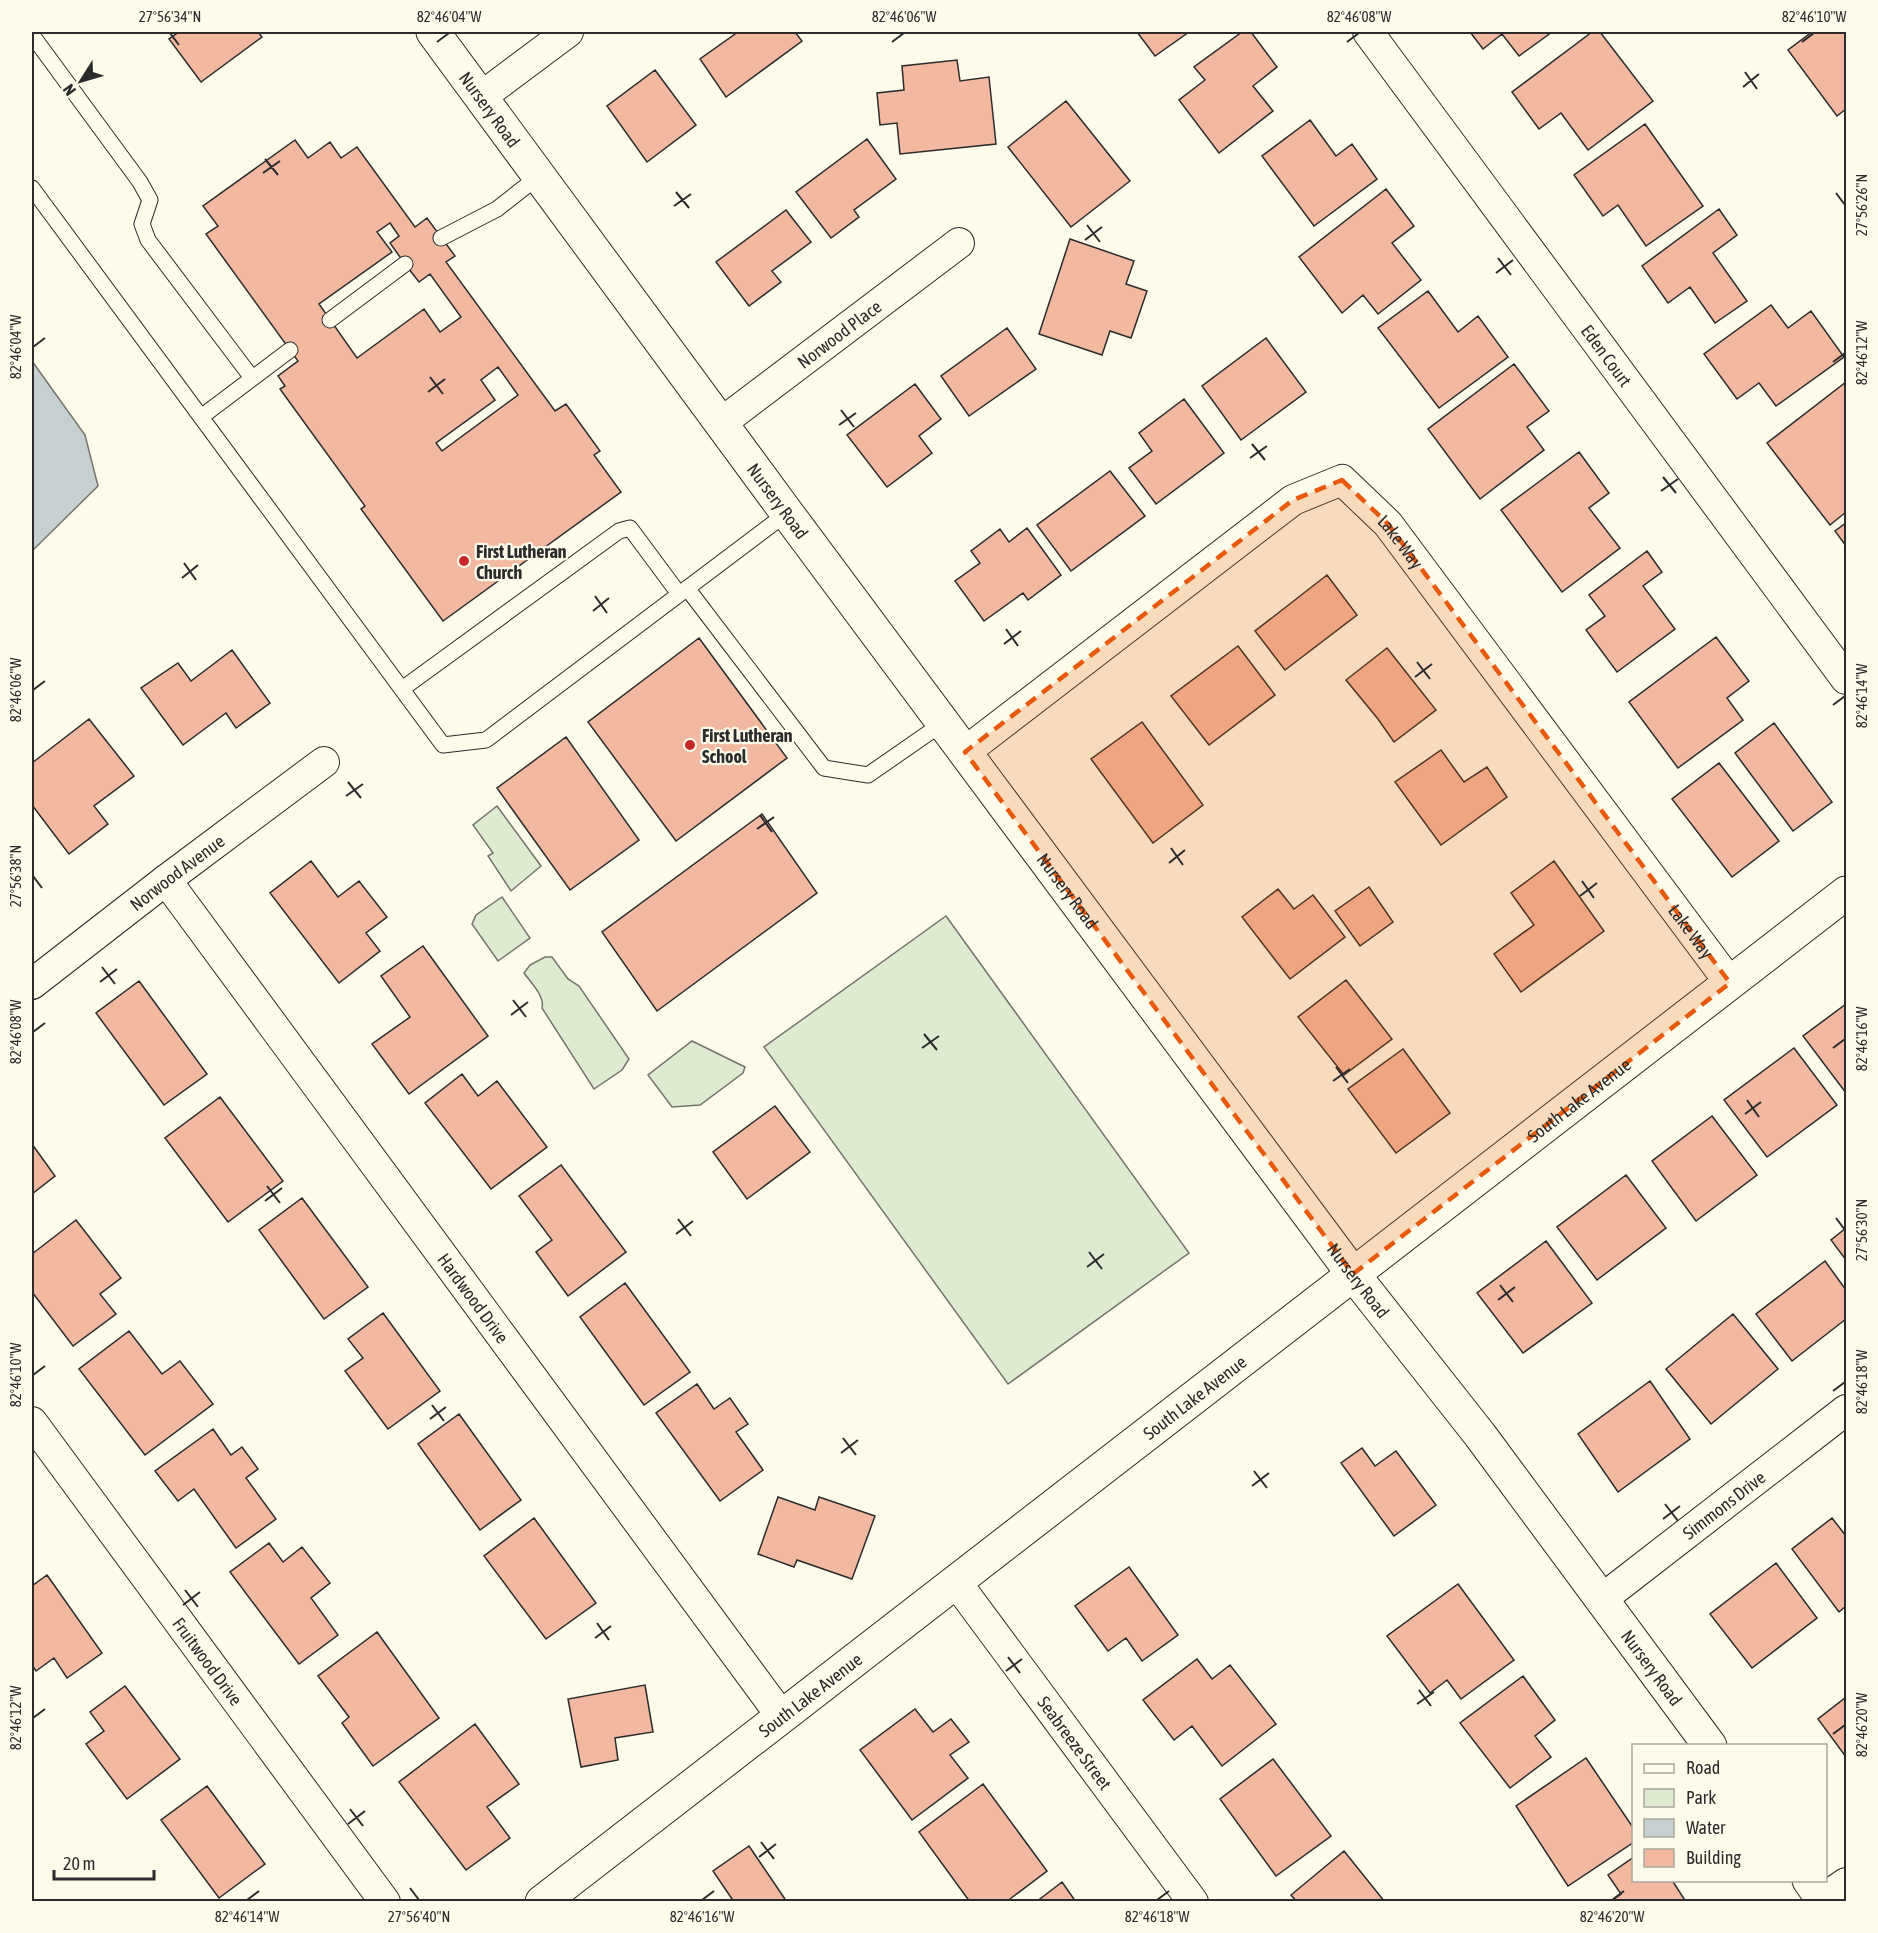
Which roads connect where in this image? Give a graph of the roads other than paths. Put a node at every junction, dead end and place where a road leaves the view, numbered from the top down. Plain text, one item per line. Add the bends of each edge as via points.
1 (433, 32) edge
2 (568, 32) edge
3 (1368, 32) edge
4 (32, 35) edge
5 (481, 98) junction
6 (539, 176) junction
7 (32, 188) edge
8 (441, 238) dead end
9 (959, 243) dead end
10 (405, 264) dead end
11 (330, 320) dead end
12 (290, 350) dead end
13 (252, 378) junction
14 (201, 417) junction
15 (721, 423) junction
16 (787, 513) junction
17 (683, 591) junction
18 (1846, 679) edge
19 (402, 690) junction
20 (943, 723) junction
21 (964, 752) junction
22 (324, 762) dead end
23 (166, 880) junction
24 (1846, 893) edge
25 (1730, 983) junction
26 (32, 984) edge
27 (1353, 1274) junction
28 (1846, 1410) edge
29 (32, 1422) edge
30 (956, 1582) junction
31 (1602, 1599) junction
32 (782, 1717) junction
33 (1709, 1744) edge
34 (552, 1898) edge
35 (385, 1902) edge
36 (1193, 1902) edge

1 - 5 street, Nursery Road
2 - 5 street
3 - 18 street, Eden Court
4 - 13 lane via 140,182 150,200 141,224 148,240
5 - 6 street, Nursery Road
6 - 8 lane via 496,208
6 - 15 street, Nursery Road
7 - 14 lane
9 - 15 street, Norwood Place
10 - 11 lane
12 - 13 lane
13 - 14 lane
14 - 19 lane
15 - 16 street, Nursery Road
16 - 17 lane
16 - 20 street, Nursery Road
17 - 19 lane via 486,740 443,745
17 - 19 lane via 630,528 619,531
17 - 20 lane via 824,768 868,775
20 - 21 street, Nursery Road
21 - 25 street, Lake Way via 1293,500 1342,480 1388,525
21 - 27 street, Nursery Road
22 - 23 street, Norwood Avenue
23 - 26 street, Norwood Avenue
23 - 32 street, Hardwood Drive
24 - 25 street, South Lake Avenue
25 - 27 street, South Lake Avenue
27 - 30 street, South Lake Avenue
27 - 31 street, Nursery Road
28 - 31 street, Simmons Drive
29 - 35 street, Fruitwood Drive
30 - 32 street, South Lake Avenue
30 - 36 street, Seabreeze Street
31 - 33 street, Nursery Road
32 - 34 street, South Lake Avenue

